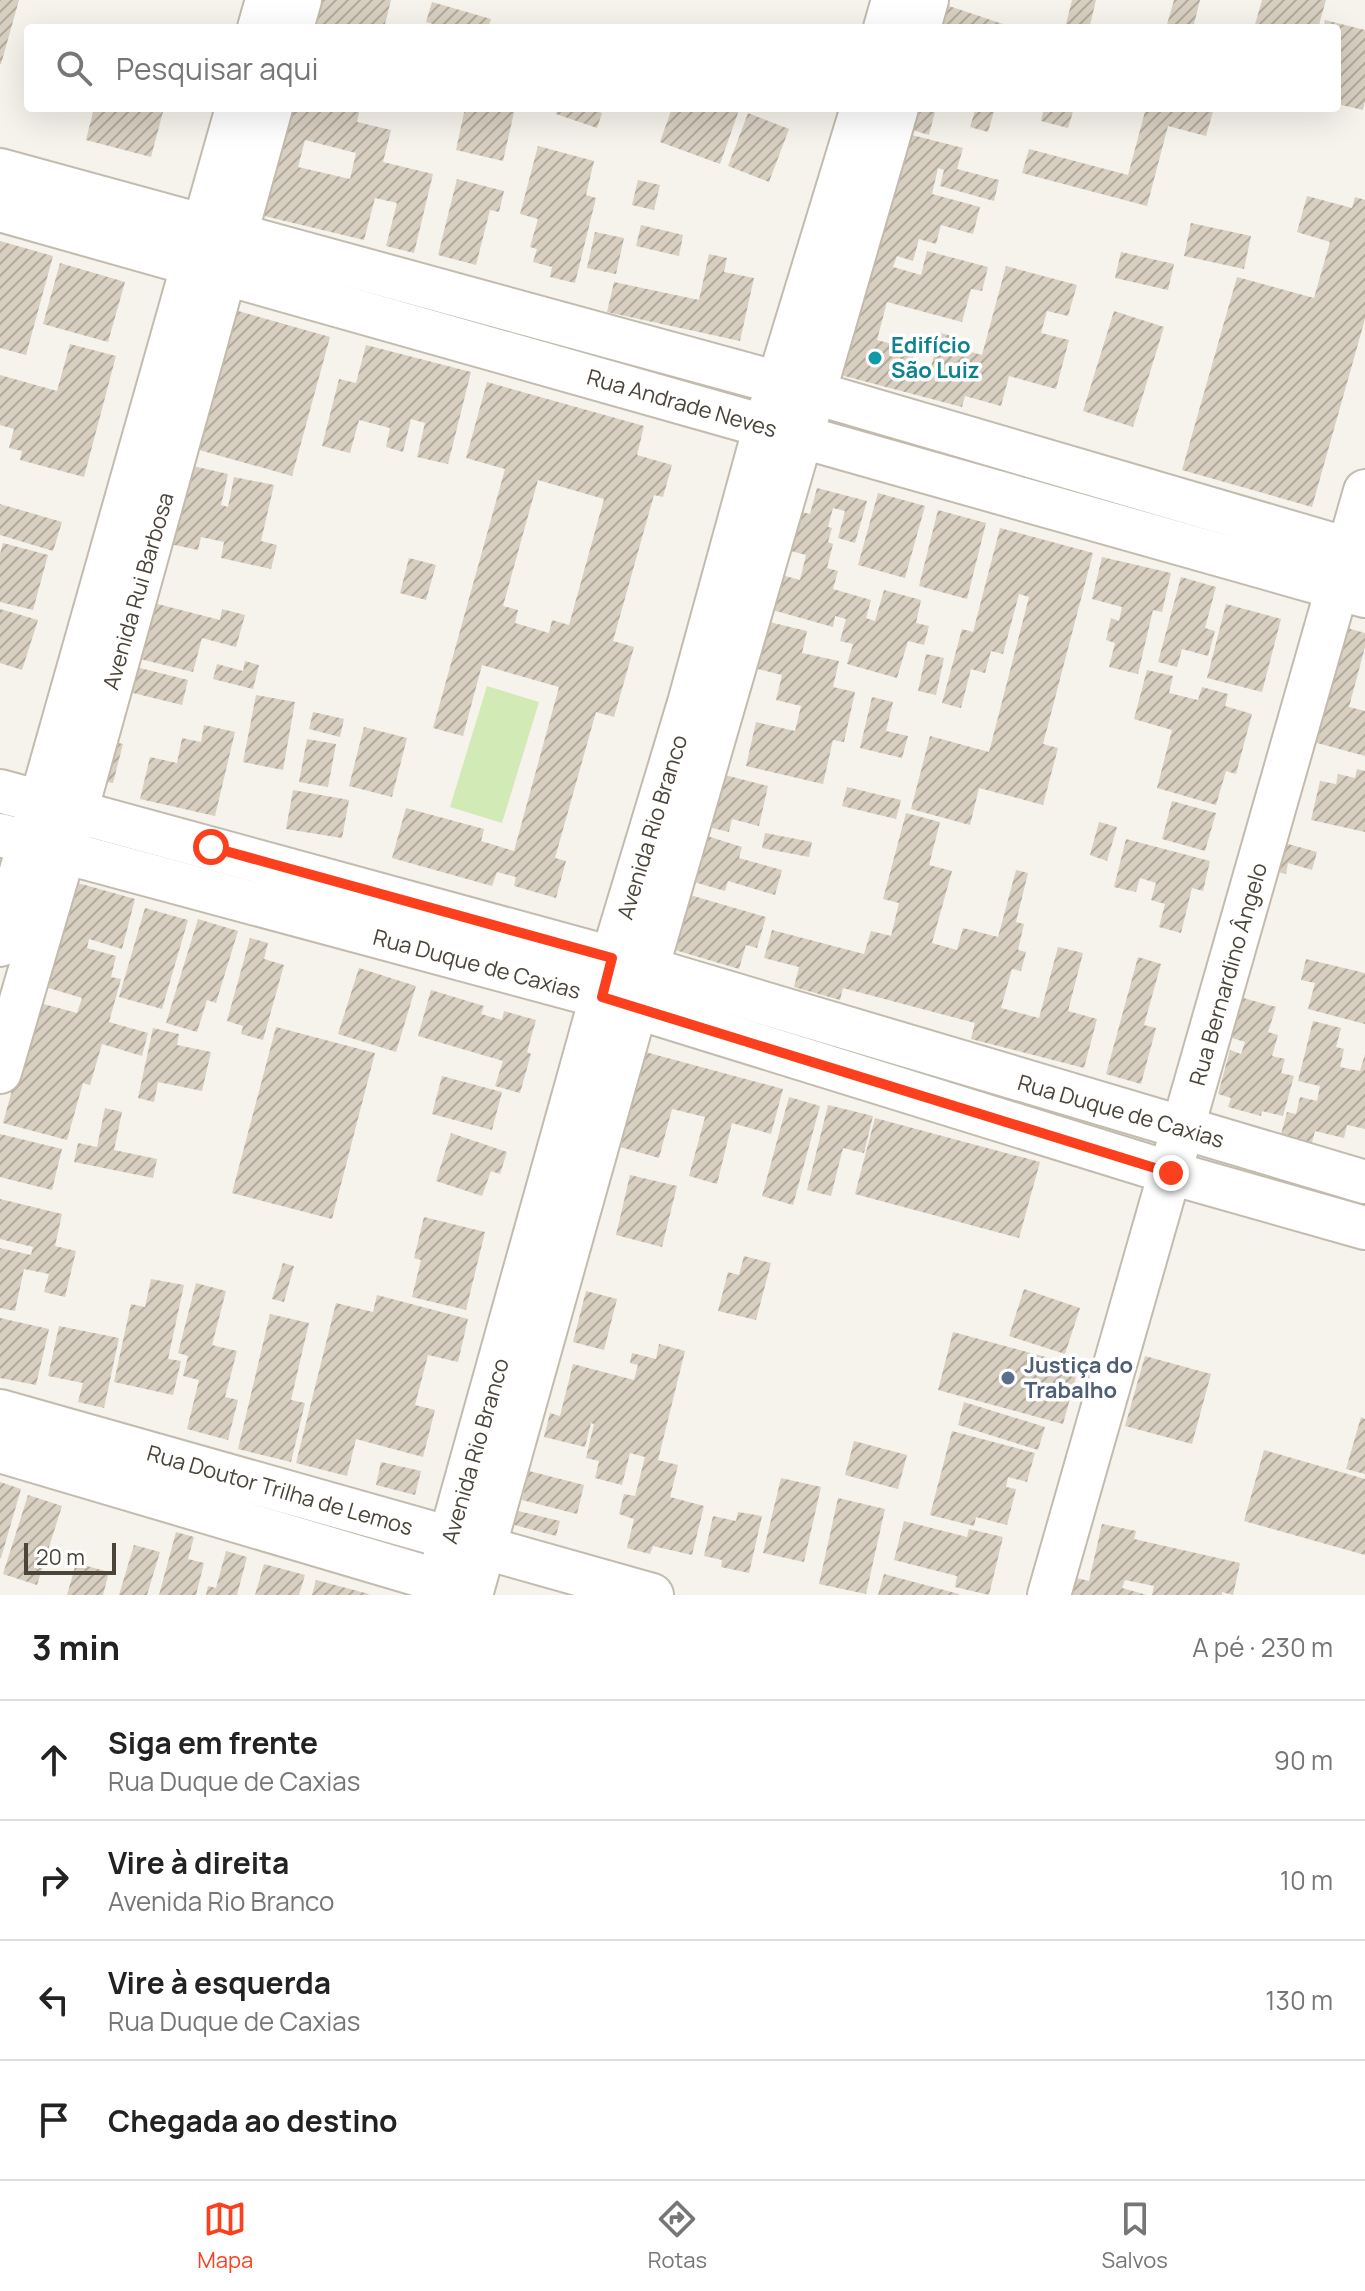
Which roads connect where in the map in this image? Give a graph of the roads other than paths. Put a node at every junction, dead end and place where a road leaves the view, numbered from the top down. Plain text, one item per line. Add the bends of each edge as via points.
1 (267, 0) edge
2 (300, 0) edge
3 (893, 0) edge
4 (927, 0) edge
5 (260, 24) edge
6 (293, 24) edge
7 (886, 24) edge
8 (920, 24) edge
9 (236, 112) edge
10 (269, 112) edge
11 (876, 120) edge
12 (0, 170) edge
13 (0, 210) edge
14 (215, 250) junction
15 (797, 388) junction
16 (783, 432) junction
17 (953, 433) junction
18 (945, 477) junction
19 (1365, 491) edge
20 (1354, 572) edge
21 (0, 791) edge
22 (59, 807) junction
23 (32, 844) edge
24 (211, 847) junction
25 (199, 889) junction
26 (458, 937) junction
27 (0, 945) edge
28 (624, 983) junction
29 (934, 1055) junction
30 (0, 1072) edge
31 (923, 1096) junction
32 (1184, 1130) junction
33 (1316, 1168) junction
34 (1171, 1173) junction
35 (1365, 1182) edge
36 (1304, 1211) junction
37 (1365, 1228) edge
38 (15, 1436) edge
39 (311, 1499) junction
40 (297, 1539) junction
41 (467, 1542) junction
42 (461, 1591) edge
43 (652, 1595) edge
44 (1049, 1595) edge

1 - 5 street
2 - 6 street
3 - 7 street
4 - 8 street
9 - 14 street, Avenida Rui Barbosa
10 - 14 street, Avenida Rui Barbosa
11 - 15 street, Avenida Rio Branco
12 - 14 street, Rua Andrade Neves
13 - 14 street, Rua Andrade Neves
14 - 15 street, Rua Andrade Neves
14 - 16 street, Rua Andrade Neves
14 - 22 street, Avenida Rui Barbosa
15 - 16 street, Avenida Rio Branco
15 - 17 street, Rua Andrade Neves
16 - 18 street, Rua Andrade Neves
16 - 28 street, Avenida Rio Branco
17 - 18 street
17 - 20 street, Rua Andrade Neves
18 - 20 street, Rua Andrade Neves
19 - 20 street, Rua Bernardino Ângelo
20 - 32 street, Rua Bernardino Ângelo
21 - 22 street, Rua Duque de Caxias
22 - 23 street, Avenida Rui Barbosa
22 - 24 street, Rua Duque de Caxias
23 - 25 street, Rua Duque de Caxias
23 - 27 street, Avenida Rui Barbosa
23 - 30 street, Avenida Rui Barbosa
24 - 25 street
24 - 26 street, Rua Duque de Caxias
25 - 26 street, Rua Duque de Caxias
26 - 28 street, Rua Duque de Caxias
28 - 29 street, Rua Duque de Caxias
28 - 31 street, Rua Duque de Caxias
28 - 41 street, Avenida Rio Branco
29 - 31 street
29 - 32 street, Rua Duque de Caxias
31 - 34 street, Rua Duque de Caxias
32 - 33 street, Rua Duque de Caxias
32 - 34 street, Rua Bernardino Ângelo
33 - 35 street, Rua Duque de Caxias
33 - 36 street
34 - 36 street, Rua Duque de Caxias
34 - 44 street, Rua Bernardino Ângelo
36 - 37 street, Rua Duque de Caxias
38 - 39 street, Rua Doutor Trilha de Lemos
38 - 40 street, Rua Doutor Trilha de Lemos
39 - 40 street
39 - 41 street, Rua Doutor Trilha de Lemos
40 - 42 street, Rua Doutor Trilha de Lemos
41 - 42 street, Avenida Rio Branco
41 - 43 street, Rua Doutor Trilha de Lemos

